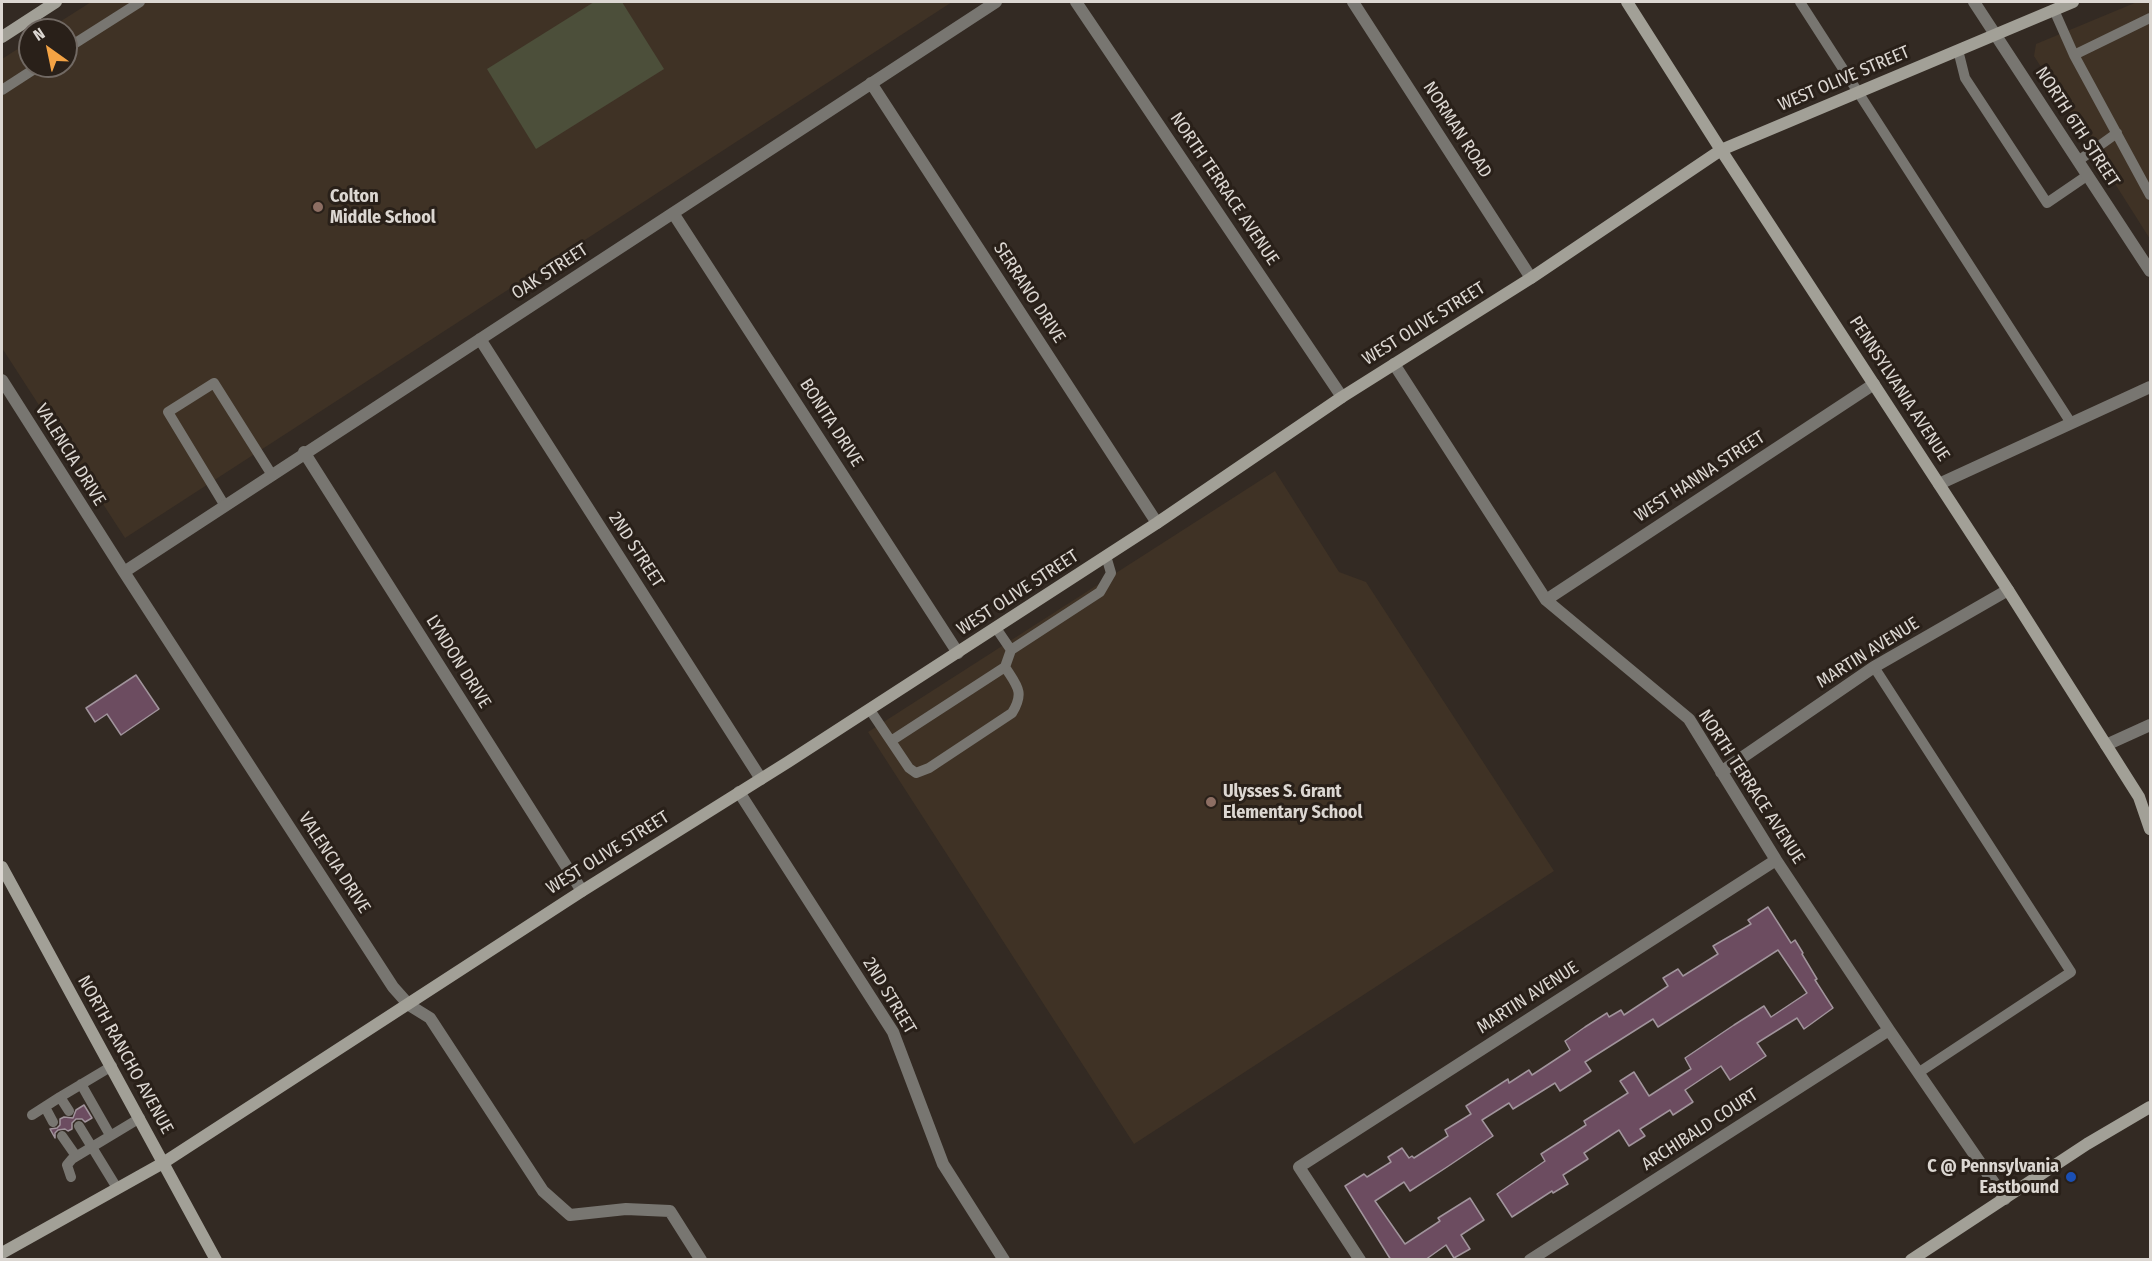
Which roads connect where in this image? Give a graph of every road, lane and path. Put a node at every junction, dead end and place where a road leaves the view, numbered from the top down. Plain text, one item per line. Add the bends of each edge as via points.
1 (56, 2) edge
2 (140, 2) edge
3 (996, 2) edge
4 (1076, 2) edge
5 (1353, 2) edge
6 (1628, 2) edge
7 (1800, 2) edge
8 (1974, 2) edge
9 (2073, 2) edge
10 (2054, 10) junction
11 (2151, 18) edge
12 (1995, 34) junction
13 (2, 37) edge
14 (78, 41) edge
15 (1958, 50) junction
16 (2074, 55) junction
17 (20, 78) edge
18 (871, 83) junction
19 (2, 90) edge
20 (1859, 92) junction
21 (2117, 133) junction
22 (1721, 150) junction
23 (2078, 161) junction
24 (2088, 175) junction
25 (2151, 195) edge
26 (673, 213) junction
27 (2151, 272) edge
28 (1531, 278) junction
29 (480, 339) junction
30 (1394, 364) junction
31 (2, 380) edge
32 (1874, 384) junction
33 (2151, 387) edge
34 (1342, 397) junction
35 (2071, 423) junction
36 (304, 452) junction
37 (272, 475) junction
38 (1939, 484) junction
39 (225, 506) junction
40 (1157, 523) junction
41 (1106, 556) junction
42 (124, 572) junction
43 (2008, 590) junction
44 (1546, 600) junction
45 (996, 628) junction
46 (1011, 650) junction
47 (958, 653) junction
48 (1005, 667) junction
49 (1874, 667) junction
50 (870, 710) junction
51 (2151, 725) edge
52 (891, 741) junction
53 (2106, 745) junction
54 (1721, 772) junction
55 (761, 779) junction
56 (739, 792) junction
57 (2139, 797) junction
58 (2151, 814) edge
59 (2151, 829) edge
60 (1776, 860) junction
61 (2, 867) edge
62 (582, 891) junction
63 (409, 1005) junction
64 (1889, 1030) junction
65 (111, 1066) junction
66 (1918, 1073) junction
67 (81, 1084) junction
68 (60, 1097) junction
69 (45, 1107) junction
70 (2151, 1107) edge
71 (69, 1111) dead end
72 (32, 1115) dead end
73 (140, 1118) junction
74 (53, 1122) dead end
75 (79, 1126) dead end
76 (110, 1135) junction
77 (62, 1136) dead end
78 (91, 1146) junction
79 (75, 1156) junction
80 (163, 1162) junction
81 (70, 1177) dead end
82 (117, 1188) junction
83 (2005, 1199) junction
84 (2, 1252) edge
85 (216, 1260) edge
86 (701, 1260) edge
87 (1004, 1260) edge
88 (1360, 1260) edge
89 (1530, 1260) edge
90 (1911, 1260) edge

1 - 13 street
2 - 14 lane
3 - 18 street, OAK STREET
4 - 34 street, NORTH TERRACE AVENUE
5 - 28 street, NORMAN ROAD
6 - 22 street, PENNSYLVANIA AVENUE
7 - 20 lane
8 - 12 street, NORTH 6TH STREET
9 - 10 street, WEST OLIVE STREET
10 - 12 street, WEST OLIVE STREET
10 - 16 lane
11 - 16 lane
12 - 15 street, WEST OLIVE STREET
12 - 23 street, NORTH 6TH STREET
15 - 20 street, WEST OLIVE STREET
15 - 24 lane via 1965,78 2047,203
16 - 21 lane
17 - 19 lane
18 - 26 street, OAK STREET
18 - 40 street, SERRANO DRIVE
20 - 22 street, WEST OLIVE STREET
20 - 35 lane
21 - 23 lane
21 - 25 lane
22 - 28 street, WEST OLIVE STREET
22 - 32 street, PENNSYLVANIA AVENUE
23 - 24 street, NORTH 6TH STREET
24 - 27 street, NORTH 6TH STREET
26 - 29 street, OAK STREET
26 - 47 street, BONITA DRIVE
28 - 30 street, WEST OLIVE STREET
29 - 36 street, OAK STREET
29 - 55 street, 2ND STREET
30 - 34 street, WEST OLIVE STREET
30 - 44 street, NORTH TERRACE AVENUE
31 - 42 street, VALENCIA DRIVE
32 - 38 street, PENNSYLVANIA AVENUE
32 - 44 street, WEST HANNA STREET
33 - 35 street
34 - 40 street, WEST OLIVE STREET
35 - 38 street
36 - 37 street, OAK STREET
36 - 62 street, LYNDON DRIVE
37 - 39 street, OAK STREET
37 - 39 lane via 214,383 168,412
38 - 43 street, PENNSYLVANIA AVENUE
39 - 42 street, OAK STREET
40 - 41 street, WEST OLIVE STREET
41 - 45 street, WEST OLIVE STREET
41 - 46 lane via 1112,573 1100,592
42 - 63 street, VALENCIA DRIVE via 393,987
43 - 49 street, MARTIN AVENUE
43 - 53 street, PENNSYLVANIA AVENUE
44 - 54 street, NORTH TERRACE AVENUE via 1689,719
45 - 46 lane
45 - 47 street, WEST OLIVE STREET
46 - 48 lane
47 - 50 street, WEST OLIVE STREET
48 - 52 lane
48 - 52 lane via 1019,691 1019,702 1012,713 938,762 916,773
49 - 54 street, MARTIN AVENUE
49 - 66 lane via 2071,972
50 - 52 lane
50 - 55 street, WEST OLIVE STREET
51 - 53 street
53 - 57 street, PENNSYLVANIA AVENUE
54 - 60 street, NORTH TERRACE AVENUE
55 - 56 street, WEST OLIVE STREET
56 - 62 street, WEST OLIVE STREET
56 - 87 street, 2ND STREET via 892,1032 943,1164
57 - 58 street, PENNSYLVANIA AVENUE
57 - 59 street, PENNSYLVANIA AVENUE
60 - 64 street, NORTH TERRACE AVENUE
60 - 88 street, MARTIN AVENUE via 1299,1167
61 - 65 street, NORTH RANCHO AVENUE
62 - 63 street, WEST OLIVE STREET
63 - 80 street, WEST OLIVE STREET
63 - 86 street, VALENCIA DRIVE via 430,1018 543,1191 563,1209 570,1215 626,1209 670,1211
64 - 66 street, NORTH TERRACE AVENUE
64 - 89 street, ARCHIBALD COURT
65 - 67 lane
65 - 73 street, NORTH RANCHO AVENUE
66 - 83 street, NORTH TERRACE AVENUE
67 - 68 lane
67 - 76 lane
68 - 69 lane
68 - 71 lane
69 - 72 lane
69 - 74 lane
70 - 83 street
73 - 76 lane
73 - 80 street, NORTH RANCHO AVENUE
75 - 78 lane
76 - 78 lane
77 - 79 lane
78 - 79 lane
78 - 82 lane
79 - 81 lane via 67,1165
80 - 82 street, WEST OLIVE STREET
80 - 85 street, NORTH RANCHO AVENUE
82 - 84 street, WEST OLIVE STREET
83 - 90 street

